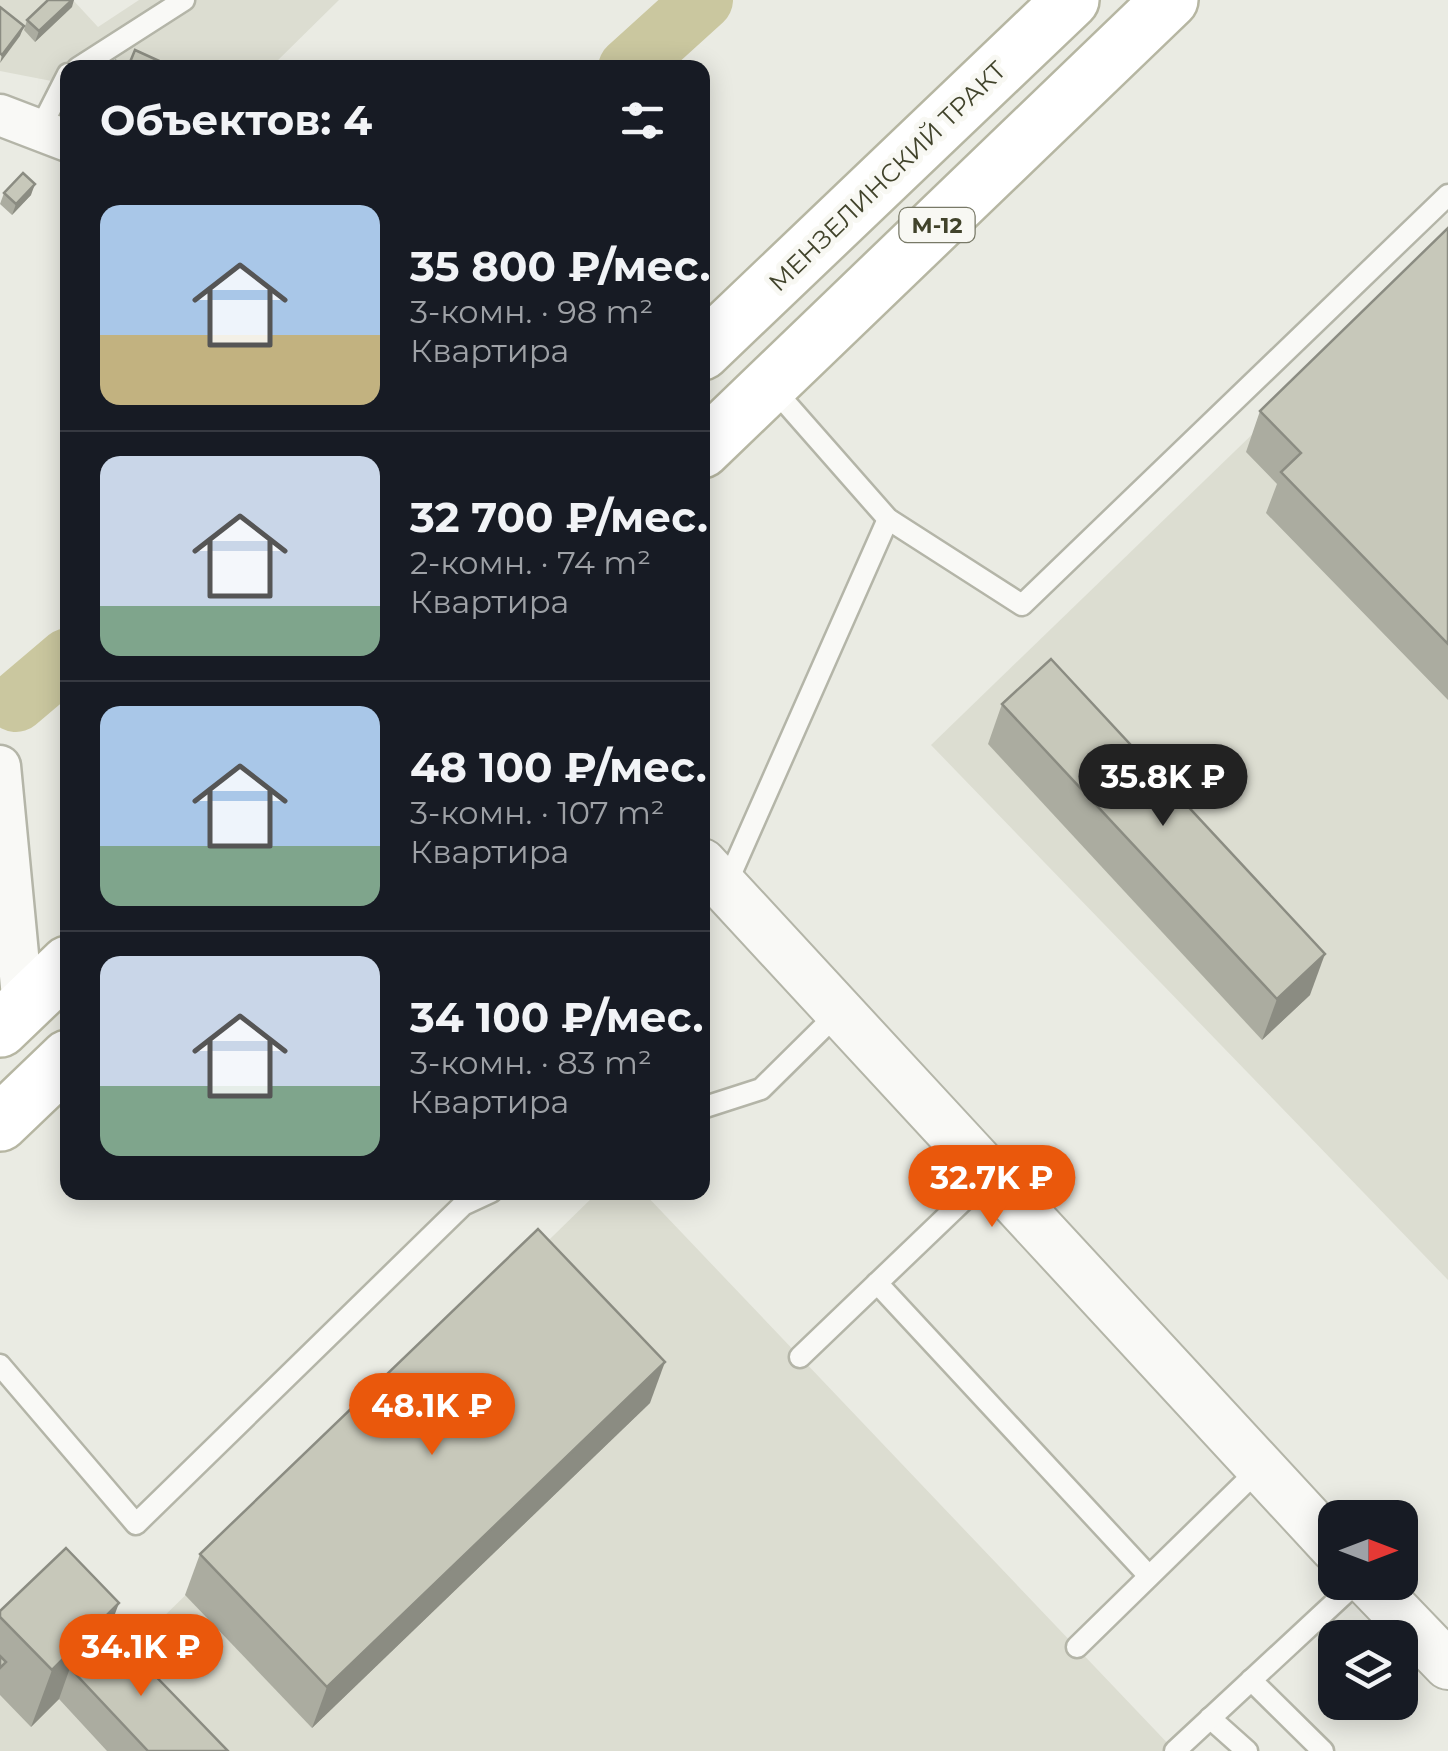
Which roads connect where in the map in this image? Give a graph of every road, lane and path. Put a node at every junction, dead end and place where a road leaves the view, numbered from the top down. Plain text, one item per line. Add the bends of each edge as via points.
1 (184, 0) edge
2 (1071, 0) edge
3 (1170, 0) edge
4 (90, 60) edge
5 (60, 109) edge
6 (0, 115) edge
7 (54, 136) edge
8 (1448, 194) edge
9 (710, 343) edge
10 (771, 386) junction
11 (710, 443) edge
12 (888, 518) junction
13 (0, 766) edge
14 (714, 875) edge
15 (60, 972) edge
16 (840, 1011) junction
17 (12, 1018) edge
18 (60, 1066) edge
19 (710, 1105) edge
20 (0, 1123) edge
21 (992, 1172) junction
22 (473, 1200) edge
23 (877, 1283) junction
24 (800, 1357) dead end
25 (0, 1365) edge
26 (1259, 1470) junction
27 (1318, 1531) edge
28 (1150, 1576) junction
29 (1337, 1600) edge
30 (1385, 1600) edge
31 (1077, 1647) dead end
32 (1448, 1665) edge
33 (1251, 1680) junction
34 (1210, 1718) junction
35 (1175, 1751) edge
36 (1247, 1751) edge
37 (1323, 1751) edge

1 - 4 lane
2 - 9 main road, МЕНЗЕЛИНСКИЙ ТРАКТ / М-12
3 - 10 main road, М-12
5 - 7 lane
6 - 7 street
8 - 12 lane via 1022,605
10 - 11 main road, М-12
10 - 12 lane
12 - 14 lane
13 - 17 street
14 - 16 street
15 - 17 main road
16 - 19 lane via 761,1089
16 - 21 street
18 - 20 main road
21 - 23 lane
21 - 26 street
22 - 25 lane via 136,1524
23 - 24 lane
23 - 28 lane
26 - 27 street
26 - 28 lane
28 - 31 lane
29 - 33 lane
30 - 32 street
33 - 34 lane
33 - 37 lane
34 - 35 lane
34 - 36 lane

